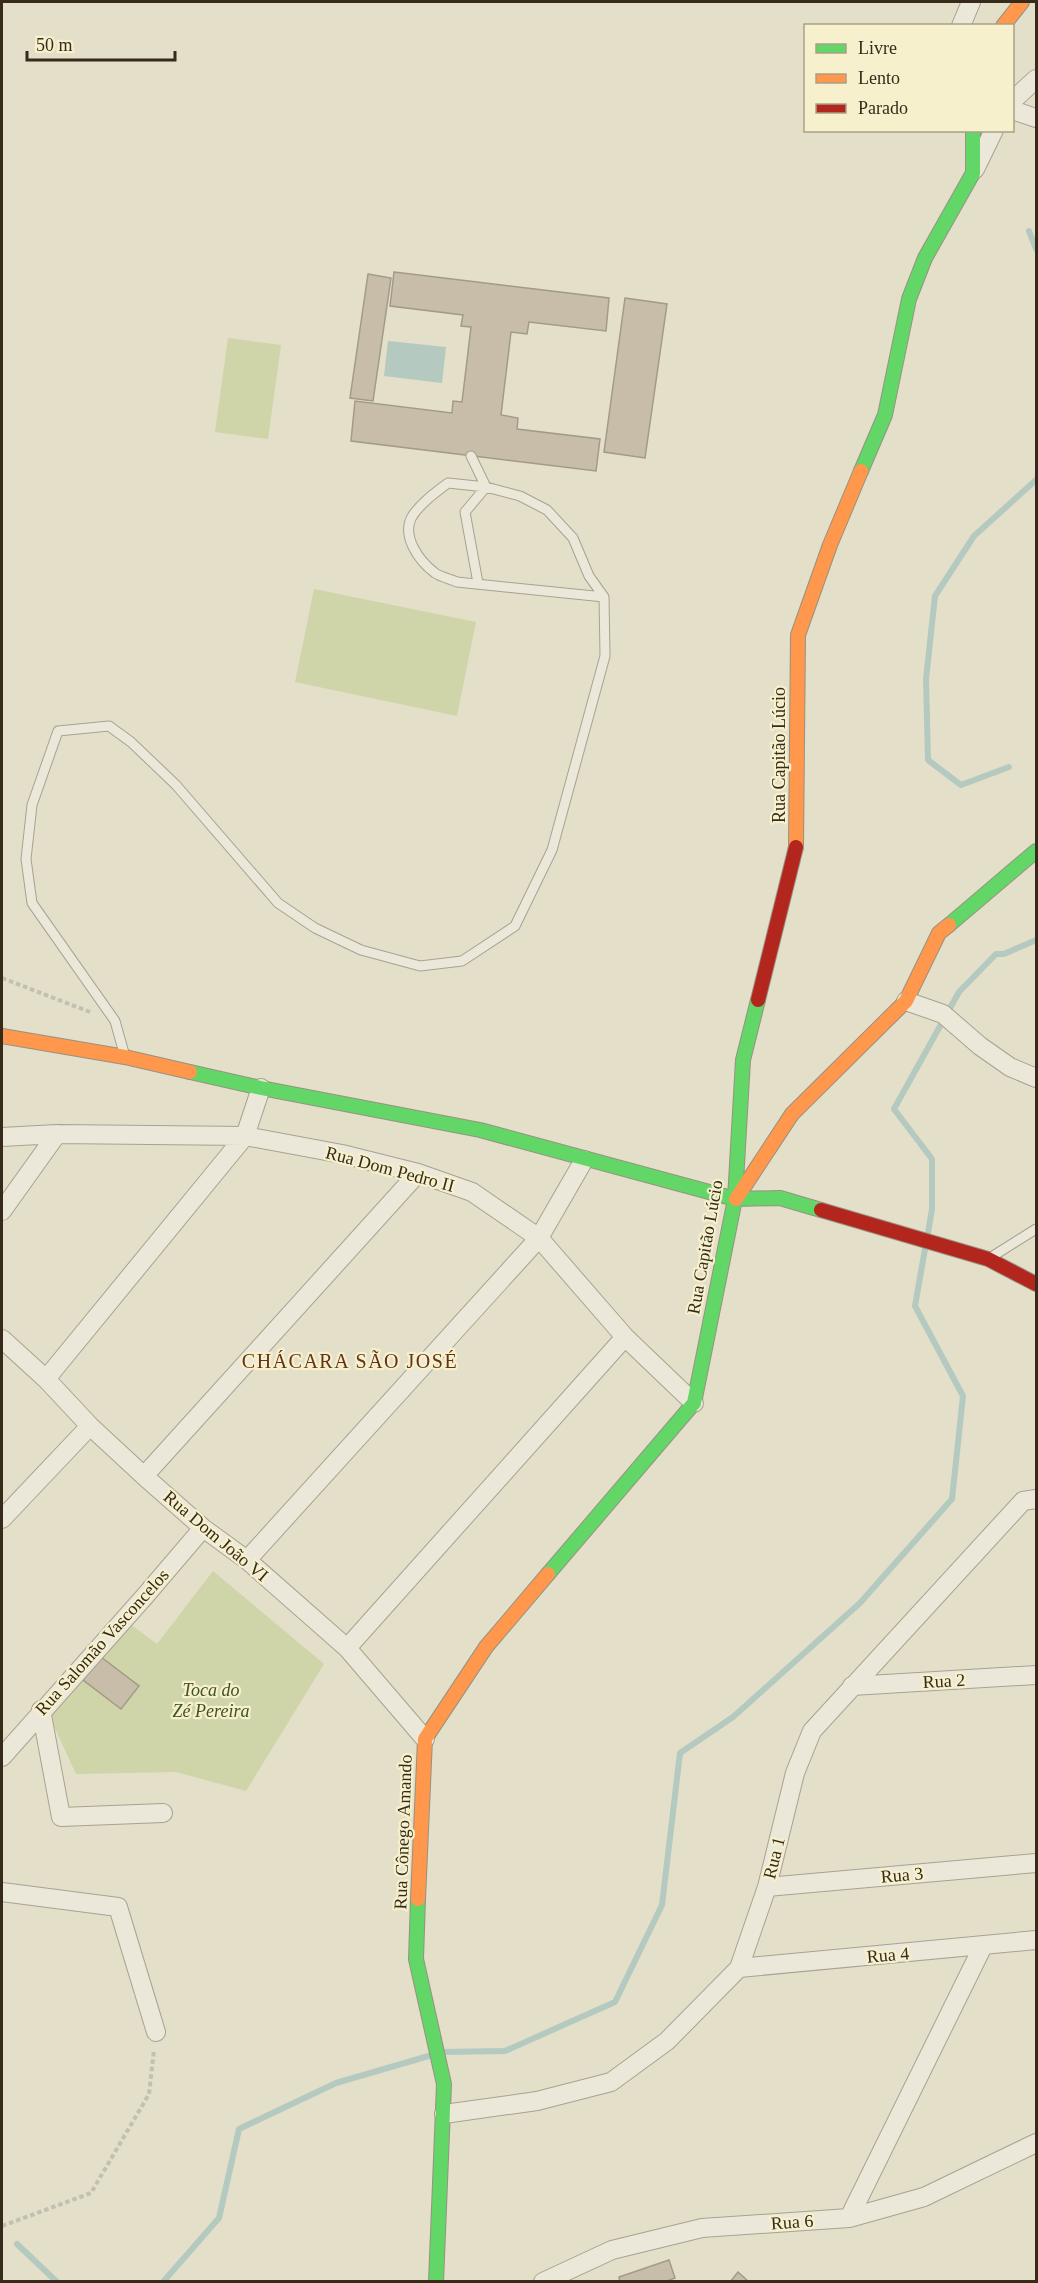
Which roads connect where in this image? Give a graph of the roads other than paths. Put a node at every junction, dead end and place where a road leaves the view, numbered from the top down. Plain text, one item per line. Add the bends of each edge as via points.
1 (971, 2) edge
2 (1022, 2) edge
3 (962, 24) edge
4 (1005, 24) edge
5 (1036, 79) edge
6 (1014, 99) edge
7 (1014, 111) edge
8 (1036, 118) edge
9 (973, 132) edge
10 (993, 132) edge
11 (973, 173) junction
12 (471, 456) dead end
13 (486, 487) junction
14 (478, 583) junction
15 (604, 597) junction
16 (1036, 851) edge
17 (906, 1001) junction
18 (2, 1036) edge
19 (125, 1057) junction
20 (1036, 1078) edge
21 (261, 1088) junction
22 (57, 1134) junction
23 (244, 1136) junction
24 (2, 1137) edge
25 (584, 1160) junction
26 (418, 1173) junction
27 (735, 1199) junction
28 (2, 1211) edge
29 (1036, 1229) edge
30 (539, 1238) junction
31 (988, 1259) junction
32 (1036, 1284) edge
33 (625, 1337) junction
34 (2, 1339) edge
35 (46, 1379) junction
36 (694, 1403) junction
37 (90, 1426) junction
38 (144, 1476) junction
39 (1036, 1499) edge
40 (2, 1519) edge
41 (202, 1528) junction
42 (246, 1560) junction
43 (347, 1648) junction
44 (1036, 1675) edge
45 (852, 1686) junction
46 (41, 1710) junction
47 (425, 1739) junction
48 (2, 1757) edge
49 (163, 1813) dead end
50 (1036, 1863) edge
51 (767, 1887) junction
52 (2, 1892) edge
53 (1036, 1940) edge
54 (983, 1946) junction
55 (739, 1968) junction
56 (156, 2032) road end
57 (444, 2114) junction
58 (1036, 2143) edge
59 (849, 2218) junction
60 (436, 2282) edge
61 (543, 2282) edge

1 - 3 street
2 - 4 street
5 - 6 street
7 - 8 street
9 - 11 street, Rua Capitão Lúcio
10 - 11 street
11 - 27 street, Rua Capitão Lúcio via 924,258 909,298 885,415 830,545 798,635 796,846 743,1060
12 - 13 lane
13 - 14 lane via 465,512
13 - 14 lane via 448,483 426,499 411,518 409,538 436,574 457,582
13 - 15 lane via 520,496 547,510 573,538 589,576
14 - 15 lane
15 - 19 lane via 605,656 552,850 515,926 462,961 420,966 361,950 315,928 278,903 176,785 131,742 109,726 58,731 32,805 26,859 32,903 115,1021
16 - 17 street via 939,933
17 - 20 street via 943,1014 1010,1067
17 - 27 street via 792,1114
18 - 19 street
19 - 21 street
21 - 23 street
21 - 25 street via 480,1130
22 - 23 street, Rua Dom Pedro II
22 - 24 street, Rua Dom Pedro II
22 - 28 street
23 - 26 street, Rua Dom Pedro II
23 - 35 street
25 - 27 street
25 - 30 street
26 - 30 street, Rua Dom Pedro II via 472,1192
26 - 38 street
27 - 31 street via 780,1198
27 - 36 street, Rua Capitão Lúcio
29 - 31 lane
30 - 33 street, Rua Dom Pedro II
30 - 42 street
31 - 32 street
33 - 36 street, Rua Dom Pedro II
33 - 43 street
34 - 35 street, Rua Dom João VI
35 - 37 street, Rua Dom João VI
36 - 47 street, Rua Cônego Amando via 486,1647
37 - 38 street, Rua Dom João VI
37 - 40 street
38 - 41 street, Rua Dom João VI
39 - 45 street, Rua 1 via 1023,1501
41 - 42 street, Rua Dom João VI
41 - 46 street, Rua Salomão Vasconcelos
42 - 43 street, Rua Dom João VI
43 - 47 street, Rua Dom João VI
44 - 45 street, Rua 2
45 - 51 street, Rua 1 via 812,1731 795,1773
46 - 48 street, Rua Salomão Vasconcelos
46 - 49 street via 61,1816
47 - 57 street, Rua Cônego Amando via 416,1959 444,2084
50 - 51 street, Rua 3
51 - 55 street, Rua 1
52 - 56 street via 118,1907
53 - 54 street, Rua 4
54 - 55 street, Rua 4
54 - 59 street
55 - 57 street, Rua 1 via 667,2041 611,2082 537,2101
57 - 60 street, Rua Cônego Amando
58 - 59 street, Rua 6 via 924,2197
59 - 61 street, Rua 6 via 702,2228 612,2250

